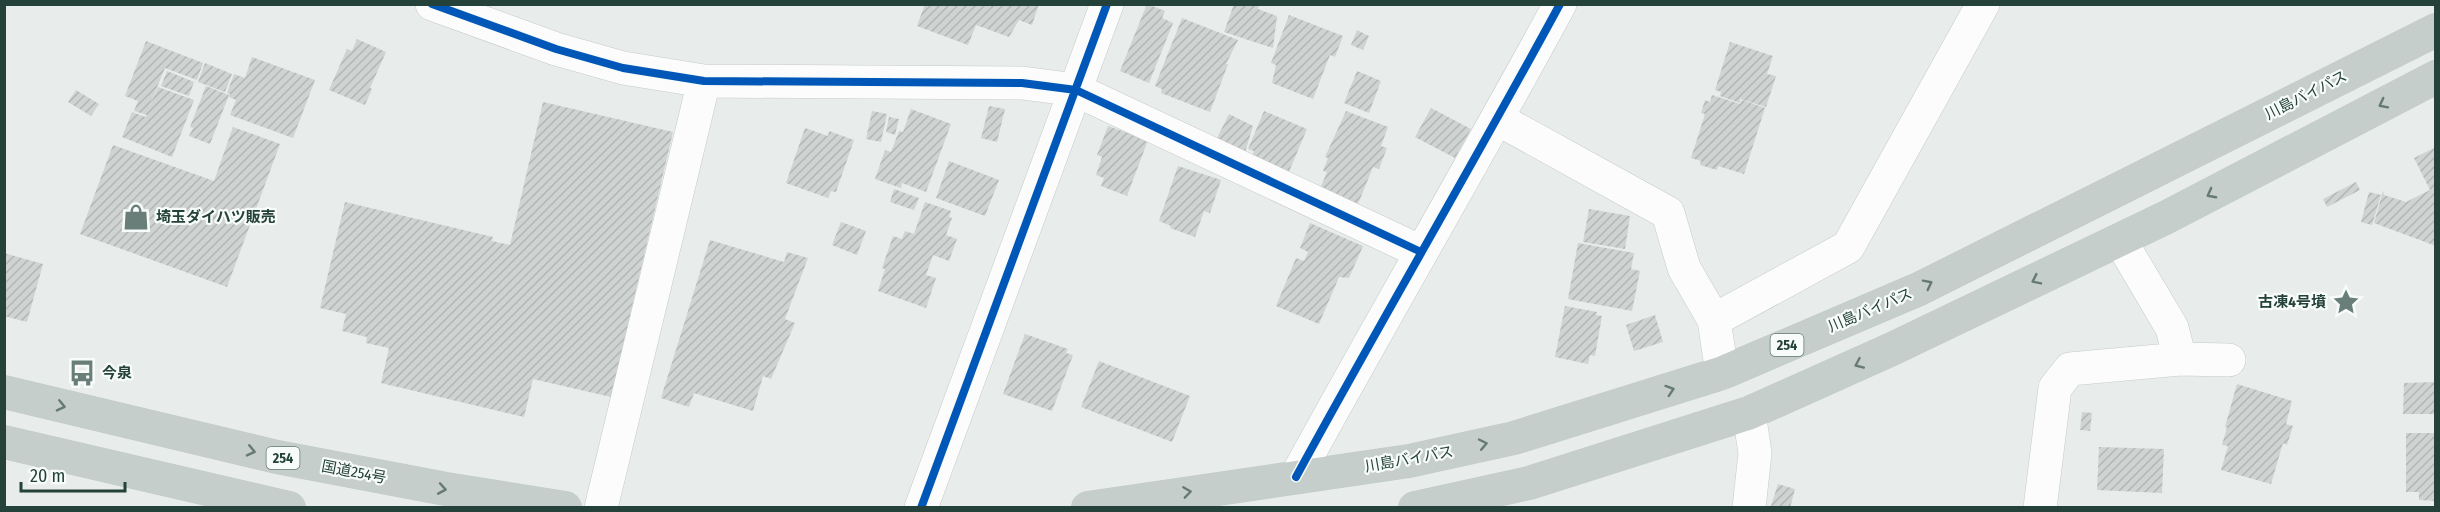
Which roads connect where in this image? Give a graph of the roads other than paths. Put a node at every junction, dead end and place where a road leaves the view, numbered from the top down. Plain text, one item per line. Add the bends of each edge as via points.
1 (432, 4) edge
2 (1107, 4) edge
3 (1560, 4) edge
4 (1983, 4) edge
5 (2436, 30) edge
6 (2436, 77) edge
7 (704, 81) junction
8 (1076, 90) junction
9 (1498, 119) junction
10 (2120, 240) junction
11 (1421, 252) junction
12 (1714, 320) junction
13 (2180, 359) junction
14 (2229, 360) dead end
15 (1722, 373) junction
16 (4, 392) edge
17 (1749, 413) junction
18 (4, 441) edge
19 (1296, 477) junction
20 (289, 507) edge
21 (566, 507) edge
22 (601, 507) edge
23 (921, 507) edge
24 (1088, 507) edge
25 (1415, 507) edge
26 (1749, 507) edge
27 (2040, 507) edge

1 - 7 street via 612,65
2 - 8 street
3 - 9 street
4 - 12 street via 1848,247
15 -> 5 highway, 川島バイパス / 254 via 1919,289
6 -> 10 highway
7 - 8 street via 1022,83
7 - 22 street
8 - 11 street
8 - 23 street
9 - 11 street
9 - 12 street via 1668,213 1684,268
10 - 13 street via 2172,328
10 -> 17 highway
11 - 19 street
12 - 15 street
13 - 14 street
13 - 27 street via 2070,369 2055,388
19 -> 15 highway, 川島バイパス / 254 via 1409,461 1514,438
16 -> 21 highway, 国道254号 / 254 via 277,457
17 - 25 highway via 1529,483
17 - 26 street via 1755,453
18 - 20 highway
24 -> 19 highway, 川島バイパス / 254

